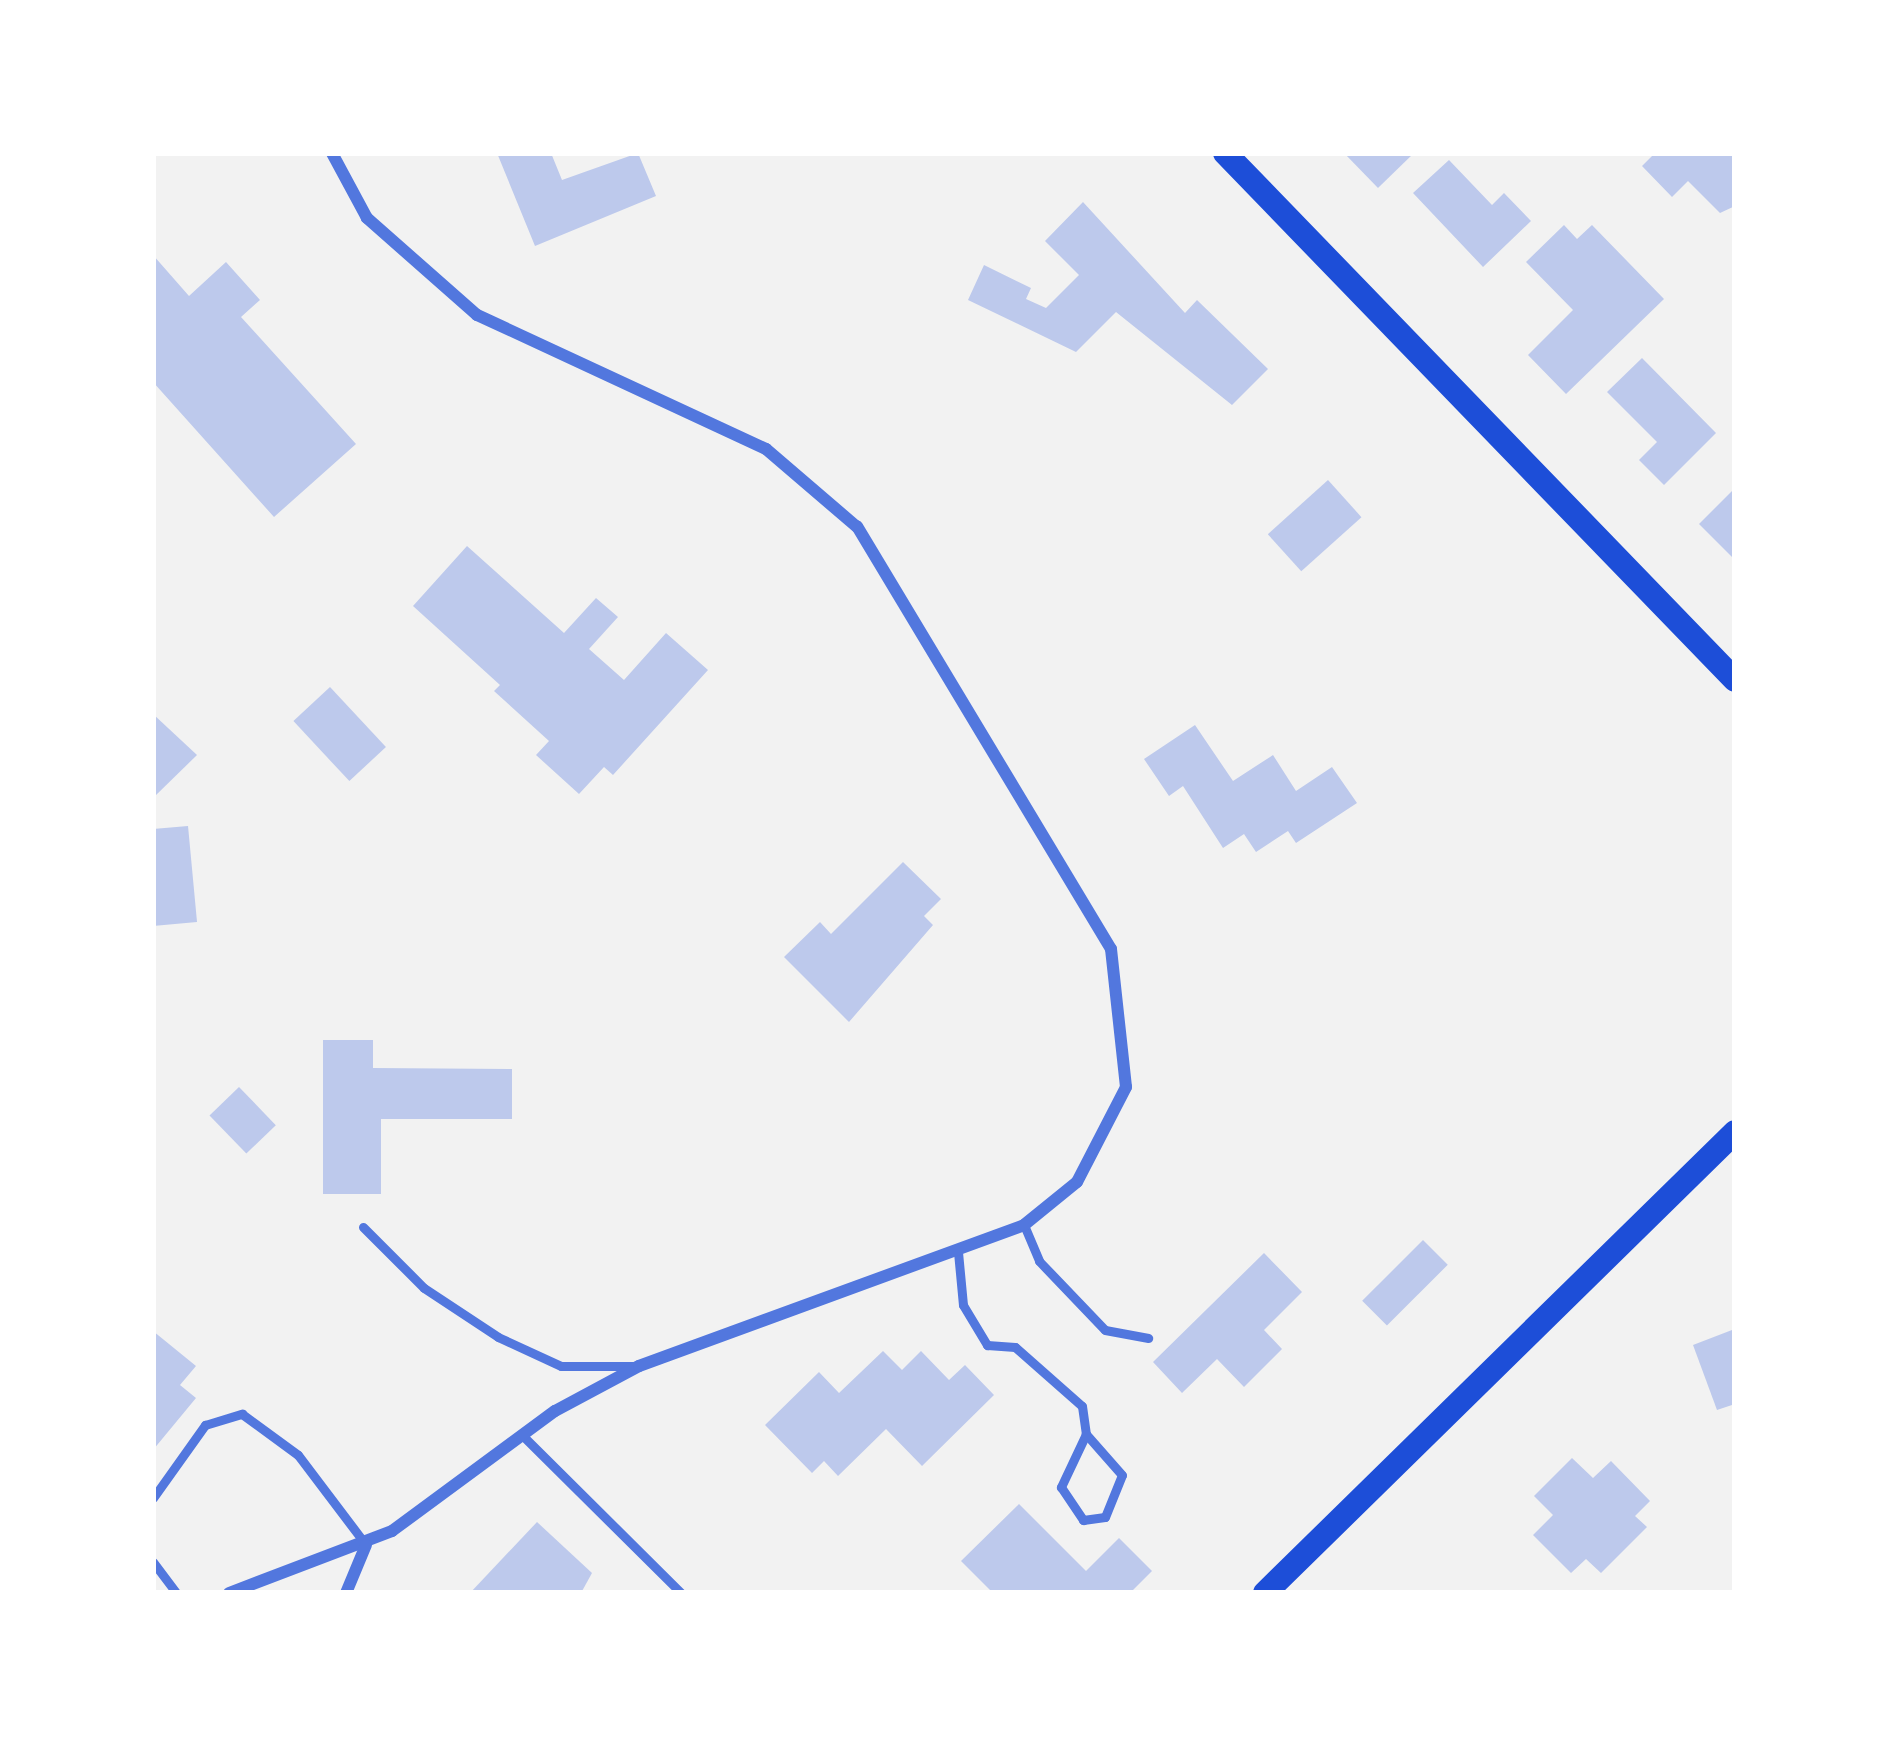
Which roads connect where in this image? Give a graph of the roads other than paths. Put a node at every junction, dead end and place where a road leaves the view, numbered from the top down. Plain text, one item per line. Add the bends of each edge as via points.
1 (332, 153) edge
2 (1226, 153) edge
3 (1735, 680) edge
4 (1734, 1133) edge
5 (1024, 1225) junction
6 (363, 1227) dead end
7 (958, 1252) junction
8 (1148, 1338) dead end
9 (640, 1366) junction
10 (1086, 1434) junction
11 (523, 1436) junction
12 (153, 1498) edge
13 (366, 1545) junction
14 (153, 1562) edge
15 (157, 1577) edge
16 (176, 1593) edge
17 (230, 1593) edge
18 (346, 1593) edge
19 (681, 1593) edge
20 (1265, 1593) edge

1 - 5 street via 367,218 477,315 766,449 857,527 1112,949 1126,1087 1077,1182
2 - 3 main road
4 - 20 main road
5 - 7 street
5 - 8 lane via 1040,1262 1105,1330
6 - 9 lane via 424,1288 498,1337 561,1366
7 - 9 street
7 - 10 lane via 963,1305 987,1345 1015,1347 1057,1375 1082,1406
9 - 11 street
10 - 10 lane via 1060,1487 1083,1520 1105,1517 1122,1475
11 - 13 street
11 - 19 lane
12 - 13 lane via 205,1424 242,1414 298,1455
13 - 17 street
13 - 18 street
14 - 15 lane
15 - 16 lane

